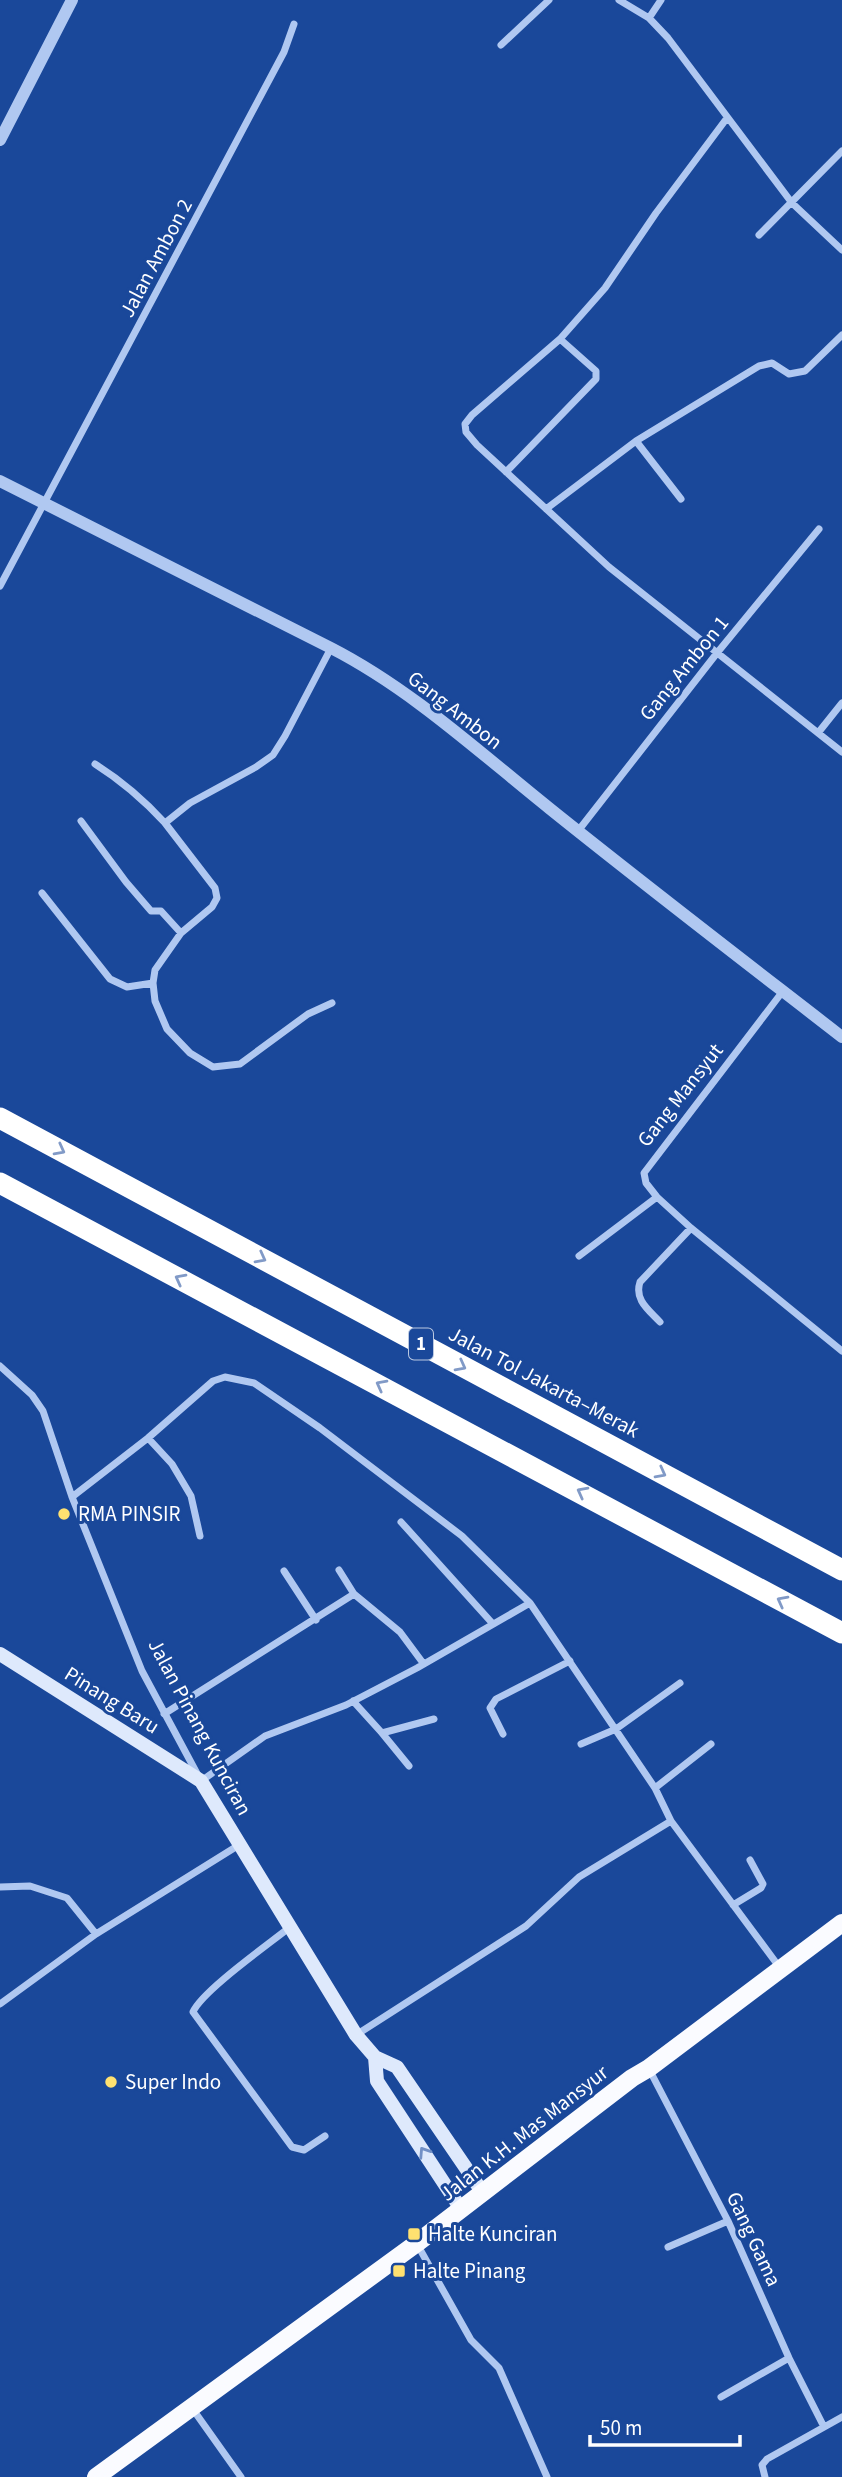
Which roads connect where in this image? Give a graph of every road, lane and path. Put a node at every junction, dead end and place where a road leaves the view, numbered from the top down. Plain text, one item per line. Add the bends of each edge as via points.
1 (72, 0) edge
2 (549, 0) edge
3 (619, 0) edge
4 (661, 0) edge
5 (649, 18) junction
6 (294, 24) dead end
7 (500, 46) dead end
8 (727, 118) junction
9 (0, 140) edge
10 (842, 151) edge
11 (792, 203) junction
12 (759, 235) dead end
13 (842, 250) edge
14 (842, 335) edge
15 (560, 339) junction
16 (636, 441) junction
17 (506, 472) junction
18 (0, 481) edge
19 (681, 499) dead end
20 (44, 505) junction
21 (546, 509) junction
22 (819, 529) dead end
23 (0, 586) edge
24 (331, 648) junction
25 (718, 653) junction
26 (842, 702) edge
27 (818, 733) junction
28 (842, 752) edge
29 (95, 764) dead end
30 (81, 821) dead end
31 (165, 823) junction
32 (578, 831) junction
33 (42, 893) dead end
34 (181, 933) junction
35 (153, 983) junction
36 (783, 991) junction
37 (332, 1003) dead end
38 (842, 1037) edge
39 (0, 1118) edge
40 (0, 1183) edge
41 (657, 1197) junction
42 (691, 1227) junction
43 (579, 1256) dead end
44 (660, 1322) dead end
45 (842, 1351) edge
46 (0, 1366) edge
47 (148, 1438) junction
48 (72, 1497) junction
49 (401, 1522) dead end
50 (200, 1535) dead end
51 (339, 1570) dead end
52 (842, 1570) edge
53 (284, 1571) dead end
54 (354, 1594) junction
55 (530, 1603) junction
56 (316, 1620) junction
57 (493, 1624) junction
58 (842, 1633) edge
59 (0, 1654) edge
60 (570, 1661) junction
61 (423, 1663) junction
62 (680, 1683) dead end
63 (353, 1701) junction
64 (164, 1714) junction
65 (434, 1719) dead end
66 (616, 1729) junction
67 (382, 1733) junction
68 (503, 1734) dead end
69 (581, 1744) dead end
70 (711, 1744) dead end
71 (409, 1766) dead end
72 (201, 1781) junction
73 (655, 1788) junction
74 (671, 1821) junction
75 (239, 1845) junction
76 (750, 1860) dead end
77 (0, 1887) edge
78 (733, 1905) junction
79 (842, 1923) edge
80 (290, 1927) junction
81 (96, 1934) junction
82 (781, 1968) junction
83 (0, 2004) edge
84 (356, 2035) junction
85 (375, 2057) junction
86 (649, 2068) junction
87 (325, 2136) dead end
88 (483, 2193) junction
89 (461, 2209) junction
90 (728, 2221) junction
91 (417, 2244) junction
92 (668, 2248) dead end
93 (789, 2358) junction
94 (721, 2397) dead end
95 (192, 2407) junction
96 (841, 2420) edge
97 (824, 2427) junction
98 (764, 2475) edge
99 (96, 2477) edge
100 (241, 2477) edge
101 (547, 2477) edge

1 - 9 street
2 - 7 street
3 - 5 street
4 - 5 street
5 - 8 street
6 - 20 street, Jalan Ambon 2 via 284,52
8 - 11 street
8 - 15 street via 605,288
10 - 11 street
11 - 12 street
11 - 13 street
14 - 16 street via 805,371 789,374 772,363 759,366
15 - 17 street via 596,371 596,379
15 - 17 street via 465,424 477,445
16 - 19 street
16 - 21 street
17 - 21 street
18 - 20 street, Gang Ambon
20 - 23 street, Jalan Ambon 2
20 - 24 street, Gang Ambon
21 - 25 street via 609,567
22 - 25 street, Gang Ambon 1
24 - 31 street via 272,755
24 - 32 street, Gang Ambon via 397,688
25 - 27 street
25 - 32 street, Gang Ambon 1
26 - 27 street
27 - 28 street
29 - 31 street via 143,799
30 - 34 street via 151,911 161,911
31 - 34 street via 215,888 217,898
32 - 36 street, Gang Ambon
33 - 35 street via 110,979 127,987
34 - 35 street via 155,970
35 - 37 street via 155,1002 167,1029 190,1053 213,1067 240,1064 308,1014
36 - 38 street, Gang Ambon
36 - 41 street, Gang Mansyut via 649,1163 646,1183
39 -> 52 highway, Jalan Tol Jakarta–Merak / 1
58 -> 40 highway
41 - 42 street
41 - 43 street
42 - 44 street via 640,1282 637,1291
42 - 45 street
46 - 48 street, Jalan Pinang Kunciran via 43,1411
47 - 48 street
47 - 50 street via 172,1464 191,1496
47 - 55 street via 213,1381 225,1377 254,1383 462,1536
48 - 64 street, Jalan Pinang Kunciran
49 - 57 street
51 - 54 street
53 - 56 street
54 - 56 street
54 - 61 street via 400,1632
55 - 57 street
55 - 60 street
56 - 64 street
57 - 61 street
59 - 72 main road, Pinang Baru
60 - 66 street
60 - 68 street via 496,1699 491,1708
61 - 63 street
62 - 66 street
63 - 67 street
63 - 72 street via 265,1736
64 - 72 street, Jalan Pinang Kunciran
65 - 67 street
66 - 69 street
66 - 73 street
67 - 71 street
70 - 73 street
72 - 75 main road, Jalan Pinang Kunciran
73 - 74 street
74 - 78 street
74 - 84 street via 579,1877 526,1926
75 - 80 main road, Jalan Pinang Kunciran
75 - 81 street
76 - 78 street via 763,1884
77 - 81 street via 30,1886 67,1898
78 - 82 street
79 - 82 main road, Jalan K.H. Mas Mansyur
80 - 84 main road, Jalan Pinang Kunciran
80 - 87 street via 212,1989 193,2012 292,2147 304,2150
81 - 83 street
82 - 86 main road, Jalan K.H. Mas Mansyur
84 - 85 main road, Jalan Pinang Kunciran
85 - 88 main road, Jalan Pinang Kunciran via 397,2067
89 -> 85 main road, Jalan Pinang Kunciran via 377,2081
86 - 88 main road, Jalan K.H. Mas Mansyur
86 - 90 street, Gang Gama
88 - 89 main road, Jalan K.H. Mas Mansyur
89 - 91 main road, Jalan K.H. Mas Mansyur
90 - 92 street
90 - 93 street, Gang Gama
91 - 95 main road, Jalan K.H. Mas Mansyur
91 - 101 street via 471,2340 499,2368
93 - 94 street
93 - 97 street, Gang Gama
95 - 99 main road, Jalan K.H. Mas Mansyur
95 - 100 street
96 - 97 street
97 - 98 street via 767,2459 762,2465

